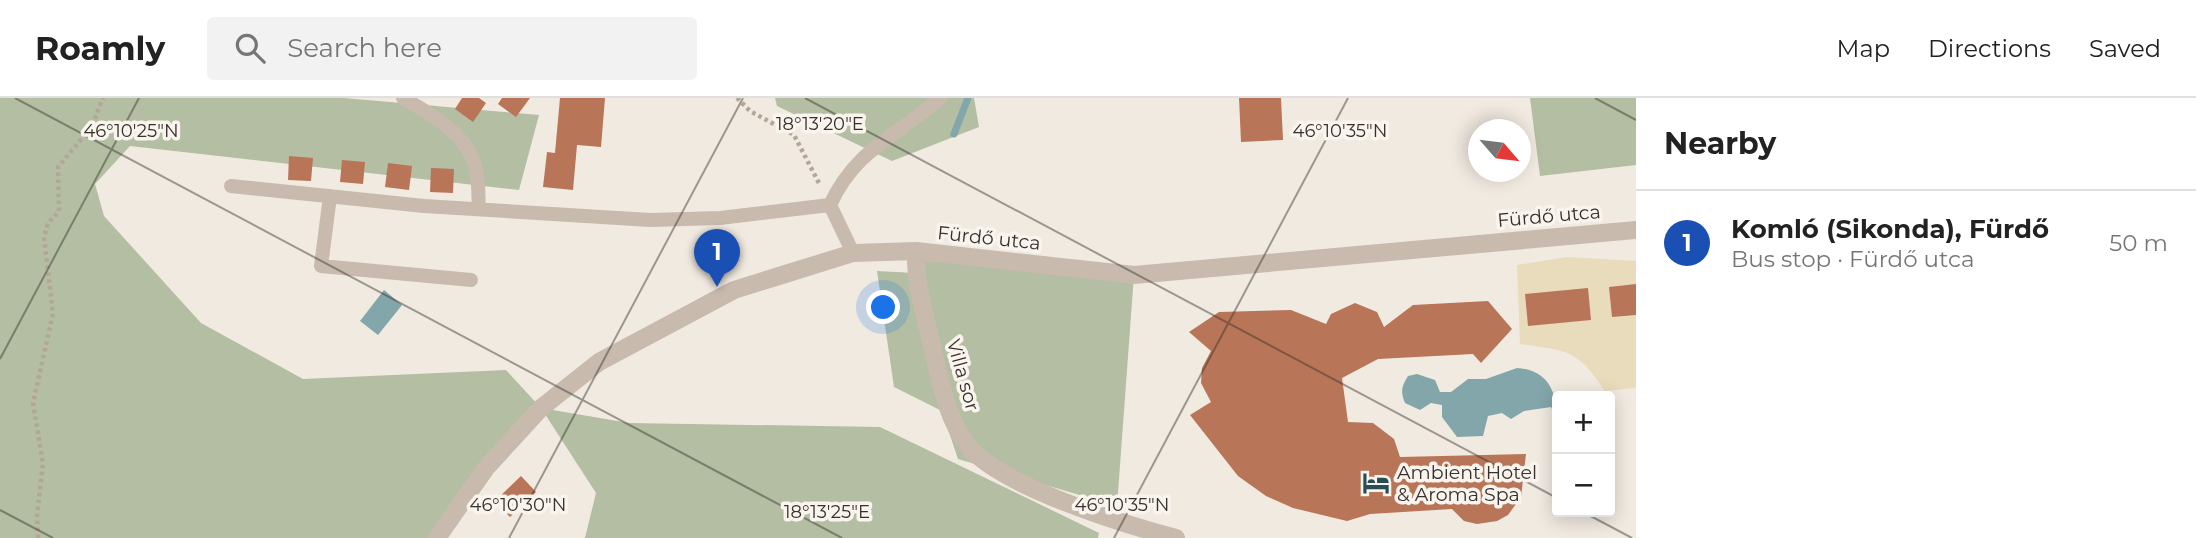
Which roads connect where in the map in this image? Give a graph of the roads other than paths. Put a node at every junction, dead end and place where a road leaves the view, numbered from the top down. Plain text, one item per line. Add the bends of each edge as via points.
1 (403, 98) edge
2 (940, 98) edge
3 (231, 186) dead end
4 (330, 196) junction
5 (830, 205) junction
6 (479, 208) junction
7 (1636, 230) edge
8 (916, 251) junction
9 (853, 253) junction
10 (471, 280) dead end
11 (437, 538) edge
12 (1176, 538) edge

1 - 6 lane via 450,129 465,145 476,168
2 - 5 lane via 864,153 841,180
3 - 4 lane
4 - 6 lane
4 - 10 lane via 321,266
5 - 6 lane via 720,218 650,220
5 - 9 lane
7 - 8 street, Fürdő utca via 1133,275
8 - 9 street, Fürdő utca
8 - 12 street, Villa sor via 915,273 943,391 967,444 999,471 1108,520
9 - 11 street, Fürdő utca via 733,290 599,362 531,418 486,468

